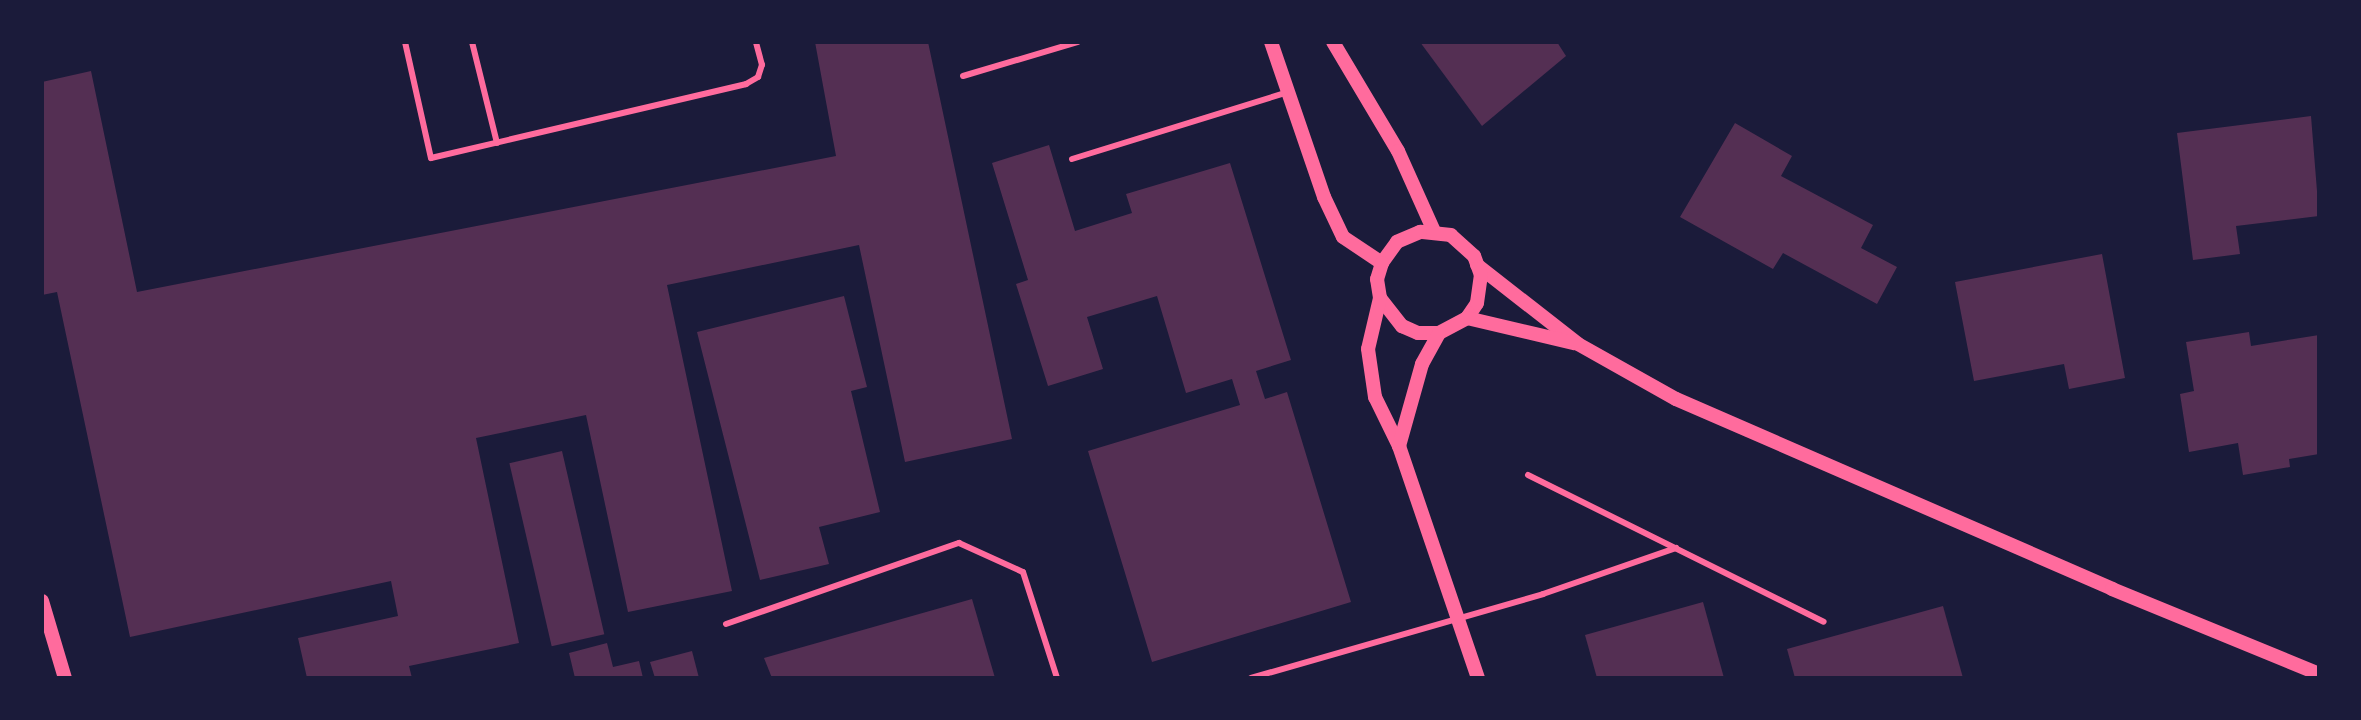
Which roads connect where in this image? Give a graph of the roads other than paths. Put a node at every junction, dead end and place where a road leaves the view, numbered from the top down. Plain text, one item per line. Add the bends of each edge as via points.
1 (405, 42) edge
2 (472, 42) edge
3 (756, 42) edge
4 (1078, 42) edge
5 (1271, 42) edge
6 (1333, 42) edge
7 (963, 76) dead end
8 (1288, 92) junction
9 (497, 143) junction
10 (1072, 159) dead end
11 (1434, 231) junction
12 (1382, 263) junction
13 (1477, 265) junction
14 (1380, 298) junction
15 (1467, 318) junction
16 (1439, 333) junction
17 (1578, 344) junction
18 (1399, 446) junction
19 (1528, 475) dead end
20 (1676, 548) junction
21 (42, 601) edge
22 (1459, 619) junction
23 (1824, 622) dead end
24 (726, 624) dead end
25 (2319, 674) edge
26 (65, 678) edge
27 (1057, 678) edge
28 (1251, 678) edge
29 (1478, 678) edge

1 - 9 lane via 431,158
2 - 9 lane
3 - 9 lane via 762,65 758,77 746,84
4 - 7 lane
5 - 8 street
6 - 11 street via 1398,151
8 - 10 lane
8 - 12 street via 1343,237
11 - 12 street via 1397,242
11 - 13 street via 1463,243
12 - 14 street via 1377,279
13 - 15 street via 1480,293
13 - 17 street
14 - 16 street via 1402,326
14 - 18 street via 1368,349 1375,397
15 - 16 street
15 - 17 street
16 - 18 street via 1422,364
17 - 25 street via 1676,399
18 - 22 street
19 - 20 lane
20 - 22 lane
20 - 23 lane
21 - 26 street
22 - 28 lane
22 - 29 street
24 - 27 lane via 959,543 1023,572

